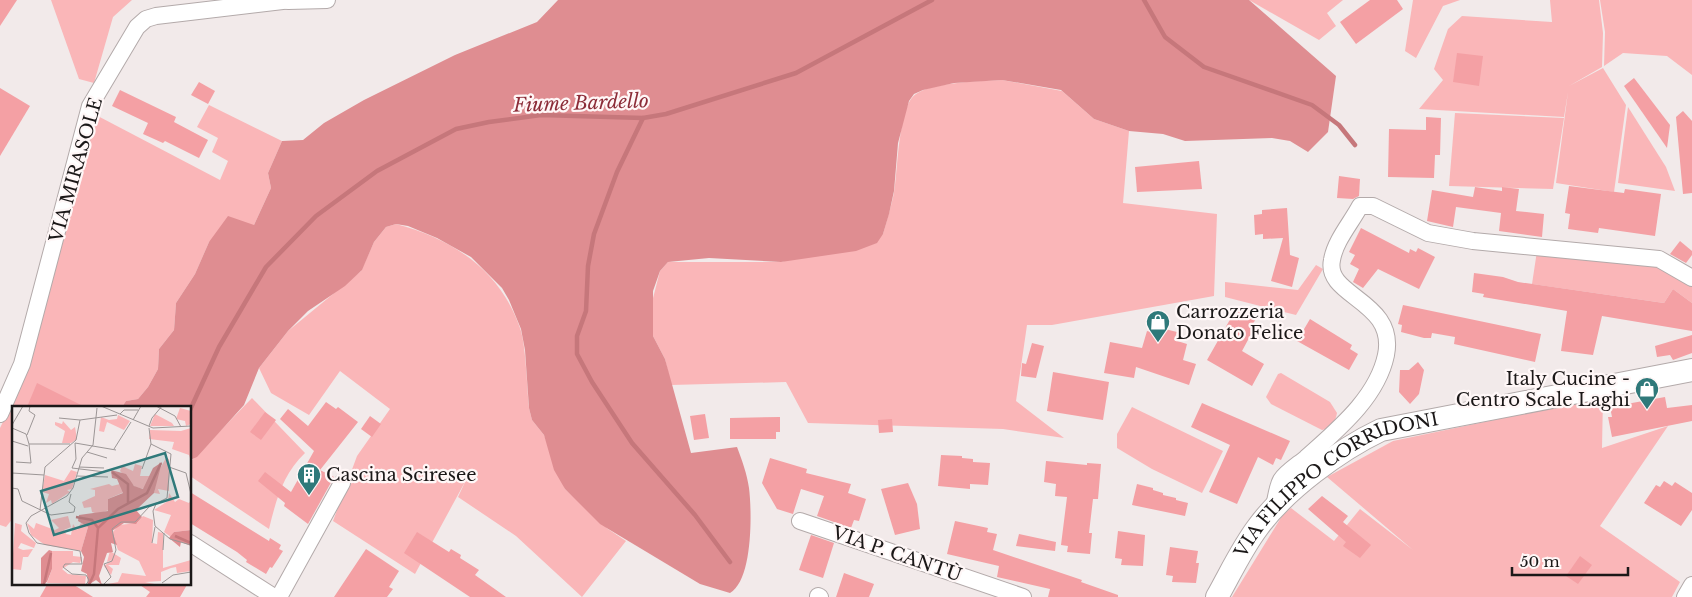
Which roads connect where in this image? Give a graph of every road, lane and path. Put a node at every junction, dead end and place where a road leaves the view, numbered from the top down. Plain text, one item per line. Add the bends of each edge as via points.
1 (289, 0) edge
2 (327, 0) edge
3 (1692, 278) edge
4 (1692, 370) edge
5 (0, 412) edge
6 (342, 483) dead end
7 (1274, 506) junction
8 (800, 521) dead end
9 (191, 544) edge
10 (1692, 585) edge
11 (274, 597) edge
12 (279, 597) edge
13 (1023, 597) edge
14 (1217, 597) edge
15 (1685, 597) edge

1 - 2 street, VIA MIRASOLE
1 - 5 street, VIA MIRASOLE via 156,16 137,27 90,106 22,364
3 - 7 street via 1659,259 1428,233 1373,206 1360,206 1331,262 1334,274 1345,289 1384,323 1387,334 1384,362 1379,375 1349,419 1280,480
4 - 7 street, VIA FILIPPO CORRIDONI via 1381,430 1354,443
6 - 12 street
7 - 14 street, VIA FILIPPO CORRIDONI via 1256,529
8 - 13 street, VIA P. CANTÙ
9 - 11 street
10 - 15 street

